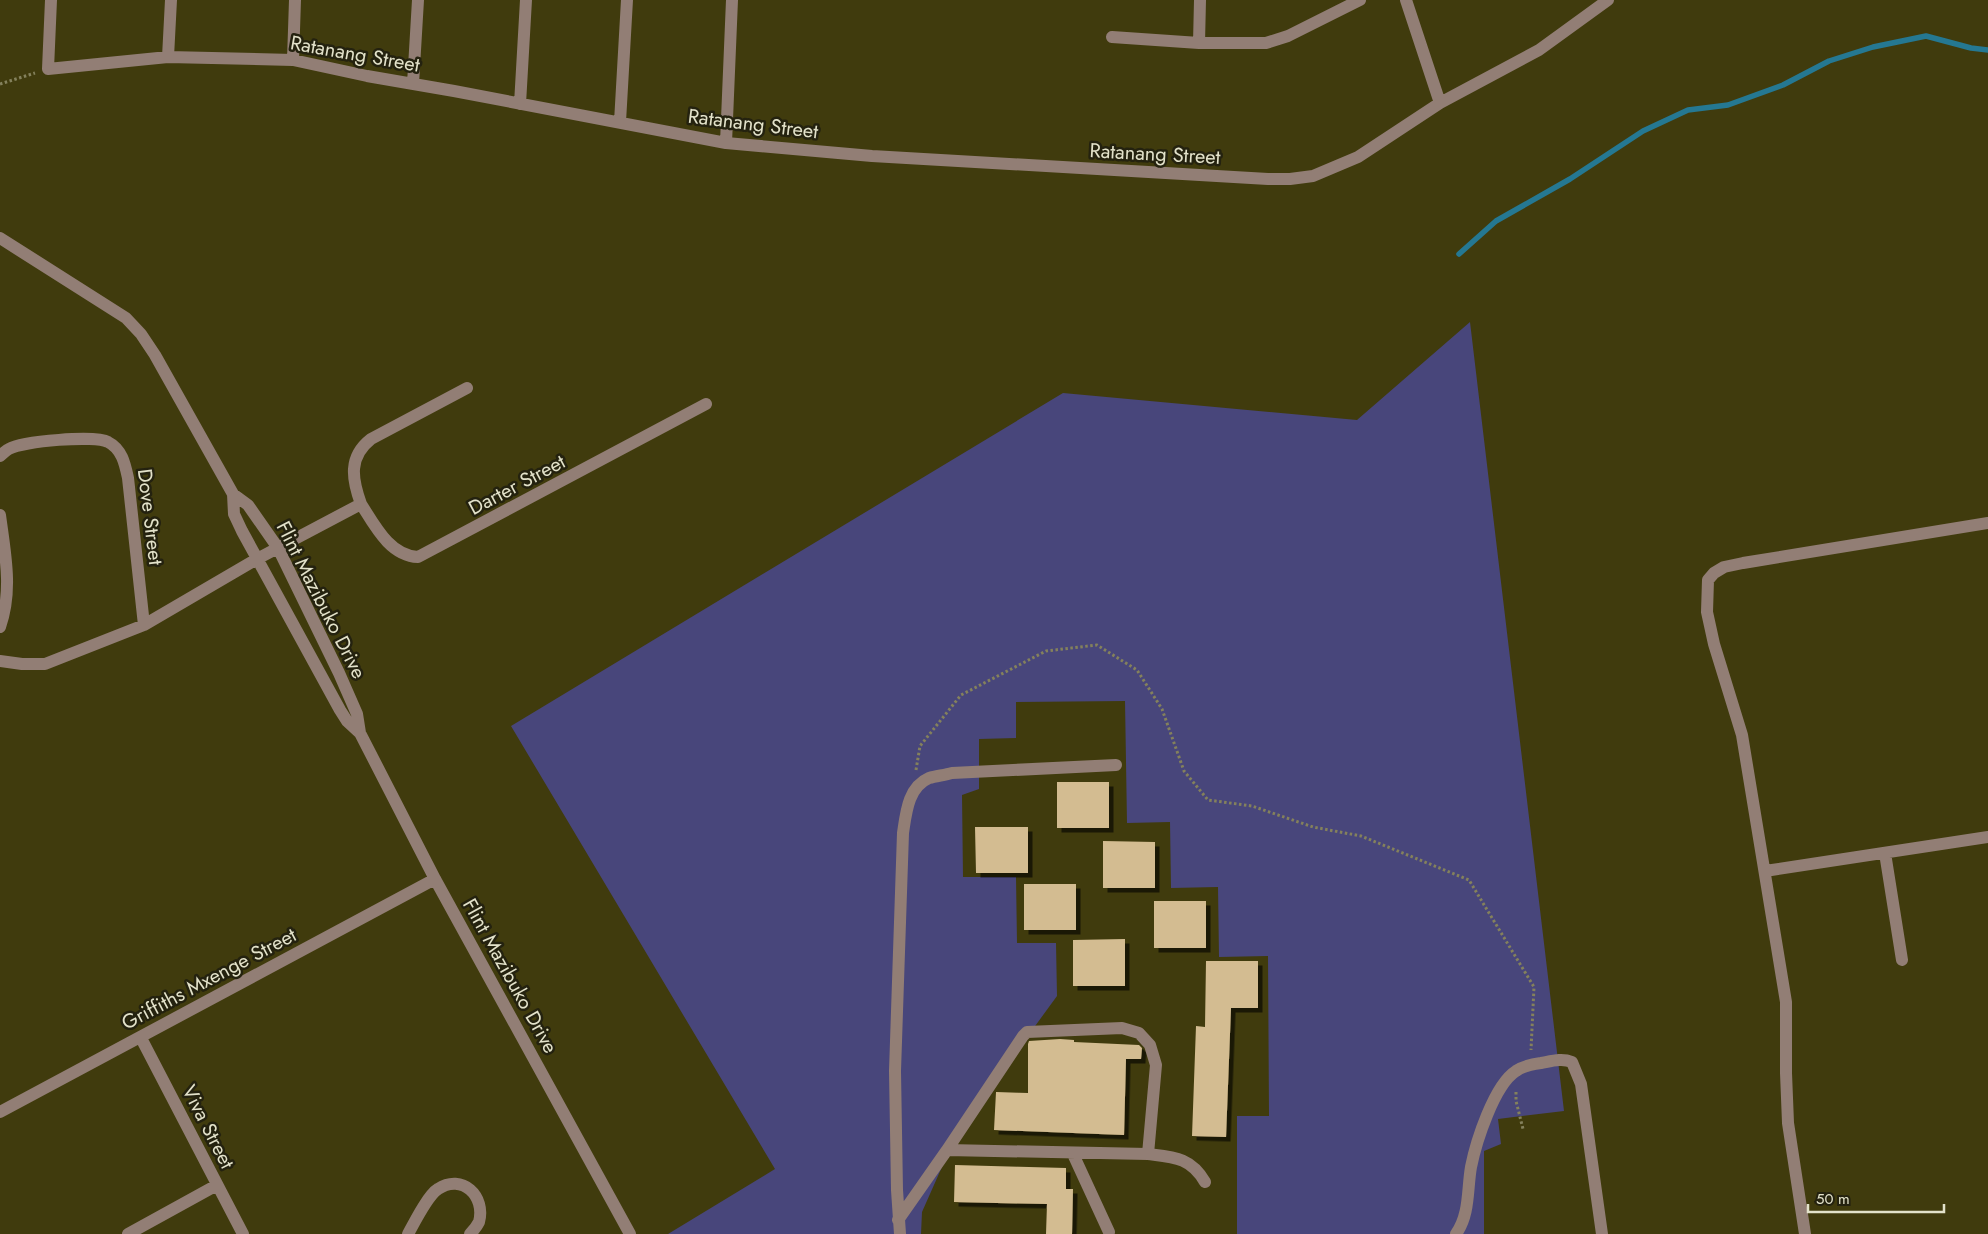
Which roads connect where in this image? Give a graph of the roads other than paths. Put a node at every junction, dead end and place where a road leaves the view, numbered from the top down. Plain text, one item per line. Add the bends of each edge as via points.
1 (51, 0) edge
2 (171, 0) edge
3 (295, 0) edge
4 (418, 0) edge
5 (526, 0) edge
6 (627, 0) edge
7 (732, 0) edge
8 (1200, 0) edge
9 (1360, 0) edge
10 (1406, 0) edge
11 (1608, 0) edge
12 (1112, 37) dead end
13 (1199, 43) junction
14 (168, 57) junction
15 (293, 60) junction
16 (413, 84) junction
17 (1440, 103) junction
18 (520, 104) junction
19 (620, 122) junction
20 (726, 143) junction
21 (0, 238) edge
22 (467, 388) dead end
23 (706, 404) dead end
24 (0, 456) edge
25 (232, 494) junction
26 (361, 504) junction
27 (0, 515) edge
28 (1988, 523) edge
29 (278, 548) junction
30 (257, 559) junction
31 (144, 625) junction
32 (0, 627) edge
33 (0, 661) edge
34 (360, 734) junction
35 (1116, 765) dead end
36 (1988, 837) edge
37 (1885, 853) junction
38 (1765, 871) junction
39 (435, 879) junction
40 (1902, 960) dead end
41 (141, 1038) junction
42 (0, 1112) edge
43 (948, 1150) junction
44 (1072, 1154) junction
45 (1148, 1154) junction
46 (1205, 1182) dead end
47 (217, 1186) junction
48 (898, 1220) junction
49 (1109, 1232) dead end
50 (128, 1234) edge
51 (243, 1234) edge
52 (408, 1234) edge
53 (470, 1234) edge
54 (630, 1234) edge
55 (900, 1234) edge
56 (1456, 1234) edge
57 (1602, 1234) edge
58 (1806, 1234) edge

1 - 14 street, Ratanang Street via 48,69
2 - 14 street
3 - 15 street
4 - 16 street
5 - 18 street
6 - 19 street
7 - 20 street
8 - 13 street
9 - 13 street via 1288,36 1266,43
10 - 17 street
11 - 17 street, Ratanang Street via 1539,50
12 - 13 street
14 - 15 street, Ratanang Street
15 - 16 street, Ratanang Street
16 - 18 street, Ratanang Street
17 - 20 street, Ratanang Street via 1358,157 1313,176 1290,179 872,156
18 - 19 street, Ratanang Street
19 - 20 street, Ratanang Street
21 - 25 street, Flint Mazibuko Drive via 126,318 141,334 156,355
22 - 26 street, Darter Street via 361,446 356,456 354,475
23 - 26 street, Darter Street via 418,557 401,554 393,548
24 - 31 street, Dove Street via 9,448 38,442 95,439 108,441 117,449 124,459 128,478
25 - 29 street, Flint Mazibuko Drive via 248,505
25 - 30 street, Flint Mazibuko Drive via 234,514
26 - 29 street
27 - 32 street via 8,580
28 - 38 street via 1743,563 1724,567 1708,580 1707,612 1742,735
29 - 30 street
29 - 34 street, Flint Mazibuko Drive via 339,673 357,714
30 - 31 street
30 - 34 street, Flint Mazibuko Drive via 347,721
31 - 33 street via 46,664
34 - 39 street, Flint Mazibuko Drive
35 - 48 street via 952,773 928,779 913,792 906,809 902,853 896,1071
36 - 37 street
37 - 38 street
37 - 40 street
38 - 58 street via 1786,1002 1788,1123
39 - 41 street, Griffiths Mxenge Street
39 - 54 street, Flint Mazibuko Drive
41 - 42 street, Griffiths Mxenge Street
41 - 47 street, Viva Street
43 - 44 street
43 - 45 street via 1028,1032 1122,1028 1139,1033 1150,1045 1156,1065
43 - 48 street
44 - 45 street
44 - 49 street
45 - 46 street via 1192,1164
47 - 50 street
47 - 51 street, Viva Street
48 - 55 street
52 - 53 street via 436,1190 456,1183 468,1186 480,1208 479,1222
56 - 57 street via 1467,1207 1474,1152 1500,1088 1515,1071 1529,1065 1566,1060 1572,1062 1576,1069 1587,1118

